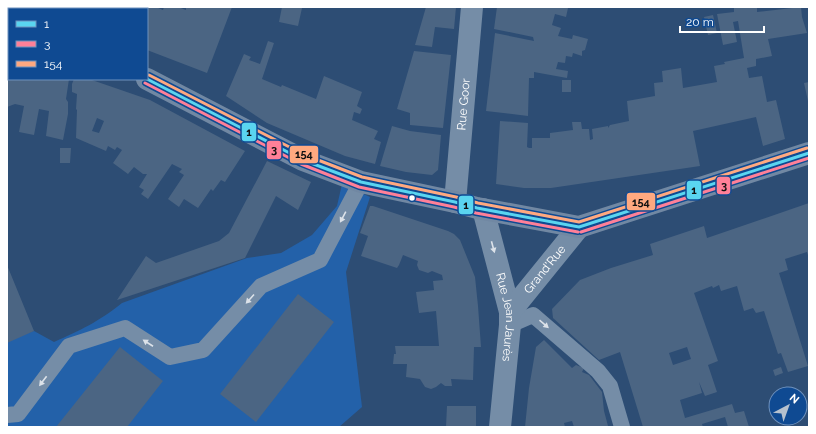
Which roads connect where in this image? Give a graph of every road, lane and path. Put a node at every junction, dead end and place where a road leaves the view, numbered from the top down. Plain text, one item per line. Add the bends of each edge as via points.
1 (472, 7) edge
2 (148, 80) edge
3 (809, 153) edge
4 (361, 182) junction
5 (455, 202) junction
6 (483, 209) junction
7 (580, 227) junction
8 (510, 319) junction
9 (7, 415) edge
10 (500, 427) edge
11 (622, 427) edge

1 - 5 street, Rue Goor
2 - 4 street via 303,160
3 - 7 street
4 - 5 street
4 -> 9 lane via 320,260 261,286 203,350 170,357 125,328 69,346 18,414
5 - 6 street
6 - 7 street
6 -> 8 street, Rue Jean Jaurès
7 - 8 street, Grand'Rue
8 - 10 street, Rue Jean Jaurès
8 -> 11 lane via 533,315 598,371 610,386

